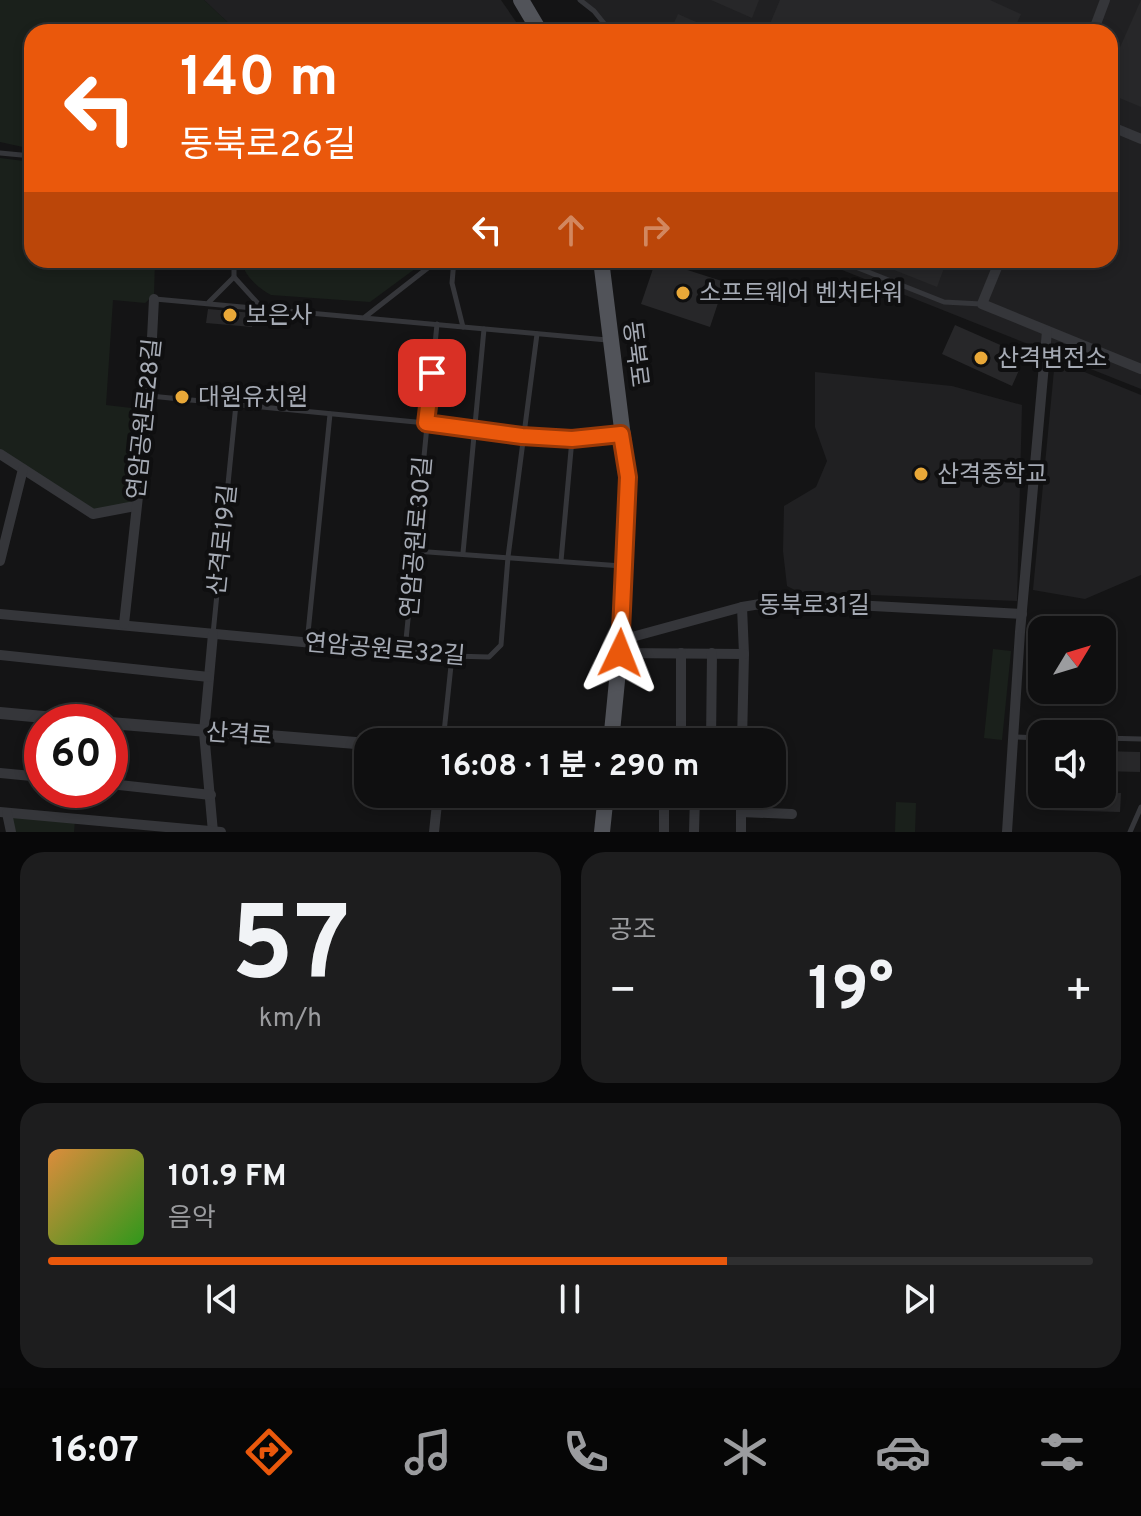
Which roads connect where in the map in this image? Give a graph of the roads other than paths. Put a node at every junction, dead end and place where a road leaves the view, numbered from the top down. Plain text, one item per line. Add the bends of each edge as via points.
1 (521, 0) edge
2 (580, 0) edge
3 (1105, 0) edge
4 (535, 24) edge
5 (605, 24) edge
6 (1096, 24) edge
7 (1118, 129) edge
8 (1141, 139) edge
9 (0, 153) edge
10 (24, 155) edge
11 (234, 268) edge
12 (428, 268) edge
13 (453, 268) edge
14 (602, 268) edge
15 (858, 268) edge
16 (997, 268) edge
17 (234, 277) junction
18 (154, 299) joint
19 (208, 303) junction
20 (982, 304) junction
21 (262, 308) junction
22 (364, 317) junction
23 (437, 324) junction
24 (463, 327) junction
25 (484, 329) junction
26 (1047, 331) junction
27 (537, 334) junction
28 (612, 341) junction
29 (1141, 369) edge
30 (149, 396) junction
31 (236, 404) junction
32 (330, 414) junction
33 (426, 423) junction
34 (475, 430) junction
35 (621, 434) junction
36 (522, 436) junction
37 (572, 439) junction
38 (0, 454) edge
39 (23, 469) junction
40 (135, 506) junction
41 (415, 551) junction
42 (463, 553) junction
43 (508, 557) junction
44 (0, 561) edge
45 (561, 561) junction
46 (623, 567) junction
47 (742, 607) junction
48 (0, 614) edge
49 (1022, 614) junction
50 (124, 624) junction
51 (213, 634) junction
52 (307, 643) junction
53 (620, 646) junction
54 (405, 653) junction
55 (681, 653) junction
56 (712, 653) junction
57 (744, 654) junction
58 (0, 655) edge
59 (452, 656) junction
60 (209, 677) junction
61 (0, 713) edge
62 (24, 715) edge
63 (128, 725) edge
64 (444, 728) edge
65 (612, 728) edge
66 (681, 728) edge
67 (711, 728) edge
68 (742, 728) edge
69 (204, 732) junction
70 (1012, 737) junction
71 (1028, 738) edge
72 (1116, 738) edge
73 (1141, 739) edge
74 (354, 743) edge
75 (0, 773) edge
76 (24, 775) edge
77 (128, 786) edge
78 (211, 795) junction
79 (1141, 807) edge
80 (437, 808) edge
81 (605, 808) edge
82 (664, 808) edge
83 (695, 808) edge
84 (741, 808) edge
85 (741, 812) junction
86 (4, 813) edge
87 (792, 814) dead end
88 (11, 832) edge
89 (213, 832) edge
90 (221, 832) edge
91 (434, 832) edge
92 (602, 832) edge
93 (664, 832) edge
94 (694, 832) edge
95 (741, 832) edge
96 (1007, 832) edge
97 (1130, 832) edge

1 - 4 main road
2 - 5 lane
3 - 6 street
7 - 8 street
9 - 10 lane
11 - 17 lane
12 - 22 lane
13 - 24 lane
14 - 28 main road, 동북로
15 - 20 lane via 944,302
16 - 20 street
17 - 19 lane
17 - 21 lane
18 - 19 lane, 연암공원로28길
18 - 30 street, 연암공원로28길
19 - 21 lane, 연암공원로28길
20 - 26 street
21 - 22 lane, 연암공원로28길
22 - 23 lane, 연암공원로28길
23 - 24 lane, 연암공원로28길
23 - 33 lane, 연암공원로30길
24 - 25 lane, 연암공원로28길
25 - 27 lane, 연암공원로28길
25 - 34 lane
26 - 29 street
26 - 49 street
27 - 28 lane, 연암공원로28길
27 - 36 lane, 연암공원로32길
28 - 35 main road, 동북로
30 - 31 lane
30 - 40 street, 연암공원로28길
31 - 32 lane
31 - 51 lane, 산격로19길
32 - 33 lane
32 - 52 lane
33 - 34 lane
33 - 41 lane, 연암공원로30길
34 - 36 lane
34 - 42 lane
35 - 37 lane
35 - 46 main road, 동북로 via 628,477
36 - 37 lane
36 - 43 lane, 연암공원로32길
37 - 45 lane
38 - 39 street
39 - 40 street via 93,514
39 - 44 street
40 - 50 street, 연암공원로28길
41 - 42 lane
41 - 54 lane, 연암공원로30길
42 - 43 lane
43 - 45 lane
43 - 59 lane, 연암공원로32길 via 501,645 489,657
45 - 46 lane
46 - 53 main road, 동북로
47 - 49 street, 동북로31길 via 779,601
47 - 53 street
47 - 57 street, 동북로31길
48 - 50 street, 연암공원로32길
49 - 70 street
50 - 51 street, 연암공원로32길
51 - 52 street, 연암공원로32길
51 - 60 street, 산격로19길
52 - 54 street, 연암공원로32길
53 - 55 street
53 - 65 main road, 동북로
54 - 59 street, 연암공원로32길
55 - 56 street
55 - 66 street
56 - 57 street
56 - 67 street
57 - 68 street, 동북로31길
58 - 60 street
59 - 64 lane
60 - 69 street, 산격로19길
61 - 62 street
63 - 69 street, 산격로
69 - 74 street, 산격로
69 - 78 street, 산격로19길
70 - 71 lane
70 - 96 street
72 - 73 lane
75 - 76 street
77 - 78 street
78 - 89 street, 산격로19길
79 - 97 lane
80 - 91 street
81 - 92 main road
82 - 93 street
83 - 94 street
84 - 85 street
85 - 87 street
85 - 95 street
86 - 88 street
86 - 89 street
89 - 90 street

